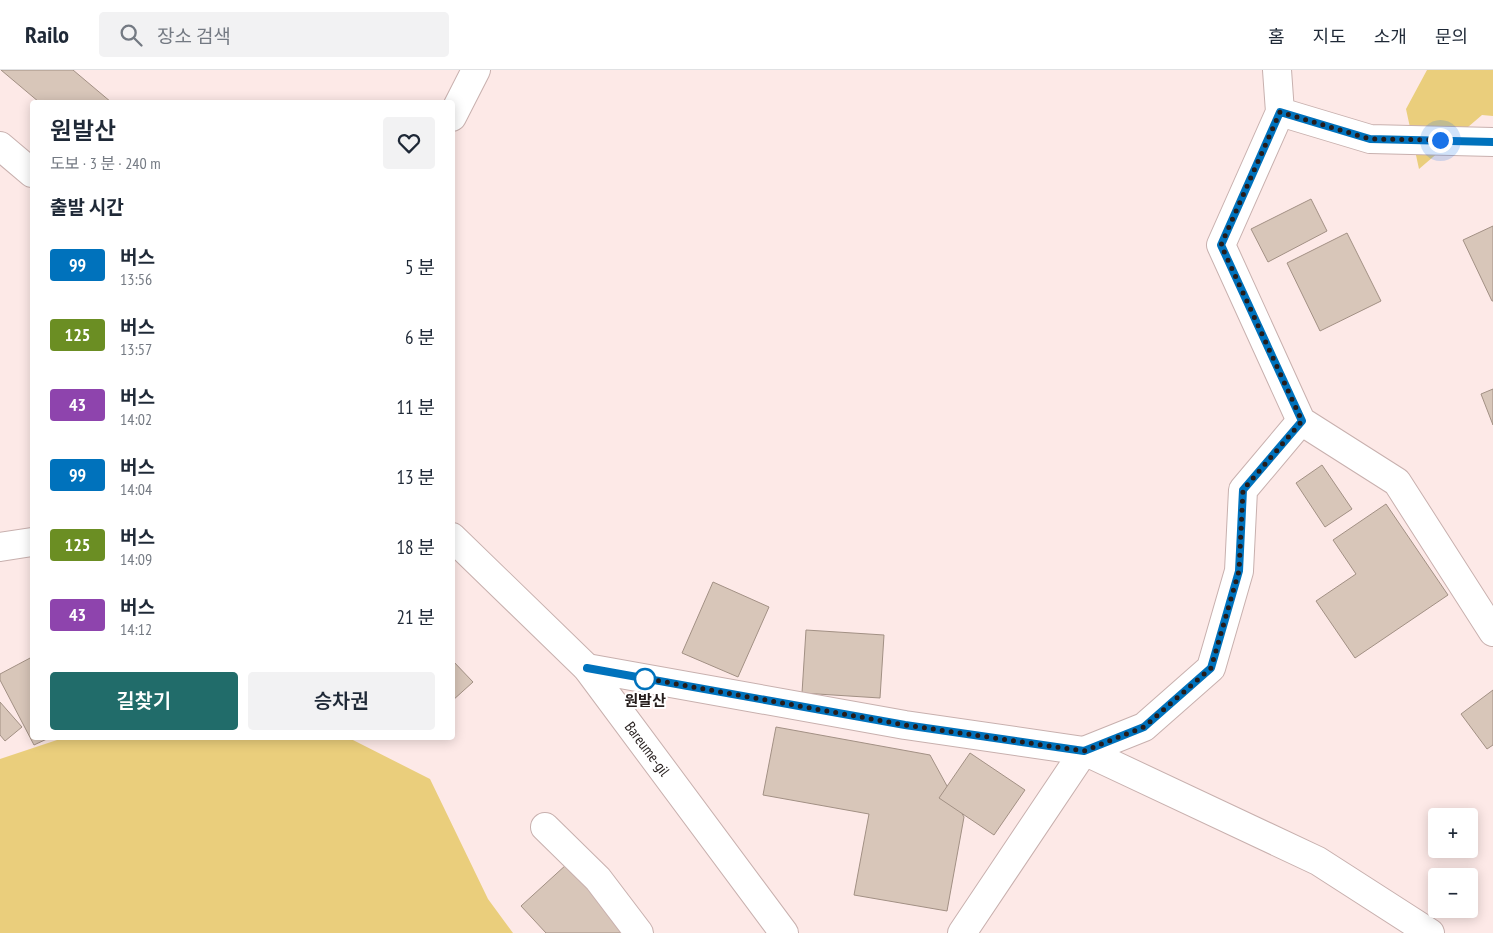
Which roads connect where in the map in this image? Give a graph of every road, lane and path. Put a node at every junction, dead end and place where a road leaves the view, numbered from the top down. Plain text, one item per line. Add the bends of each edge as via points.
1 (476, 70) edge
2 (1277, 70) edge
3 (455, 112) edge
4 (1280, 112) junction
5 (1493, 142) edge
6 (0, 146) edge
7 (30, 171) edge
8 (1302, 421) junction
9 (455, 540) edge
10 (30, 542) edge
11 (0, 547) edge
12 (1493, 632) edge
13 (587, 668) junction
14 (1084, 751) junction
15 (545, 827) dead end
16 (639, 933) edge
17 (784, 933) edge
18 (962, 933) edge
19 (1430, 933) edge

1 - 3 street
2 - 4 street
4 - 5 street via 1370,139
4 - 8 street via 1221,245
6 - 7 street
8 - 12 street via 1397,482
8 - 14 street via 1243,490 1239,571 1211,668 1144,727
9 - 13 street, Bareume-gil
10 - 11 street
13 - 14 street via 905,725
13 - 17 street, Bareume-gil
14 - 18 street
14 - 19 street via 1318,861
15 - 16 street via 598,878

